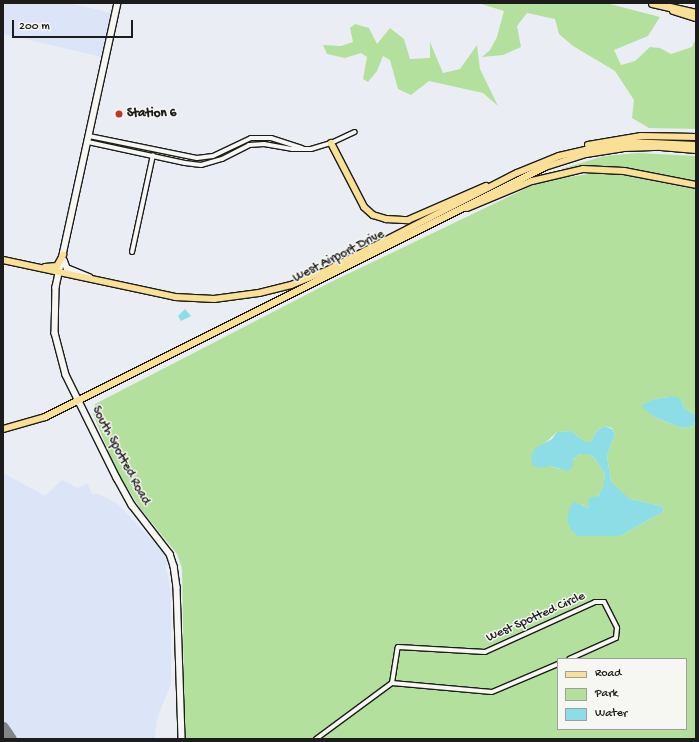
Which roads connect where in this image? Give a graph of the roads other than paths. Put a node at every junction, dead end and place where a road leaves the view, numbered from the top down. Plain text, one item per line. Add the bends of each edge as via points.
1 (118, 3) edge
2 (647, 3) edge
3 (652, 3) edge
4 (696, 13) edge
5 (696, 18) edge
6 (355, 132) dead end
7 (254, 137) junction
8 (696, 137) edge
9 (88, 139) junction
10 (331, 143) junction
11 (255, 144) junction
12 (696, 145) edge
13 (302, 148) junction
14 (154, 150) junction
15 (696, 150) edge
16 (153, 156) junction
17 (206, 157) junction
18 (542, 162) junction
19 (207, 164) junction
20 (506, 179) junction
21 (696, 185) edge
22 (432, 222) junction
23 (132, 252) dead end
24 (64, 255) junction
25 (3, 260) edge
26 (38, 268) junction
27 (60, 273) junction
28 (97, 282) junction
29 (78, 400) junction
30 (3, 429) edge
31 (571, 658) edge
32 (557, 664) edge
33 (392, 683) junction
34 (182, 739) edge
35 (316, 739) edge

1 - 9 main road, South Spotted Road
2 - 5 main road
3 - 4 highway
6 - 10 street
7 - 11 street
7 - 13 street via 271,138
7 - 17 street
8 - 18 main road via 620,138 576,148
9 - 14 street
9 - 16 street
9 - 24 main road, South Spotted Road
10 - 13 street via 317,148
10 - 20 main road via 364,206 373,215 392,221 408,220
11 - 13 street
11 - 19 street
12 - 18 main road, West Airport Drive via 618,143 573,152
14 - 16 street
14 - 17 street via 192,158
15 - 22 main road, West Airport Drive via 631,147 571,158 530,173
16 - 19 street via 194,165
16 - 23 street
17 - 19 street
18 - 20 main road, West Airport Drive
20 - 28 main road, West Airport Drive via 324,272 281,288 232,297 192,298 157,295
21 - 22 main road via 624,172 583,169 532,182
22 - 29 main road, West Airport Drive
24 - 26 main road via 55,266
24 - 27 main road, South Spotted Road
24 - 28 main road via 67,268
25 - 26 main road, West Airport Drive
26 - 27 main road, West Airport Drive
27 - 28 main road, West Airport Drive
27 - 29 main road, South Spotted Road via 55,295 55,333 62,364
29 - 30 main road, West Airport Drive via 39,419
29 - 34 main road, South Spotted Road via 126,494 166,547 174,566 177,586
31 - 33 street, West Spotted Circle via 616,638 617,628 604,602 595,602 485,652 398,647
32 - 33 street via 492,692
33 - 35 street

